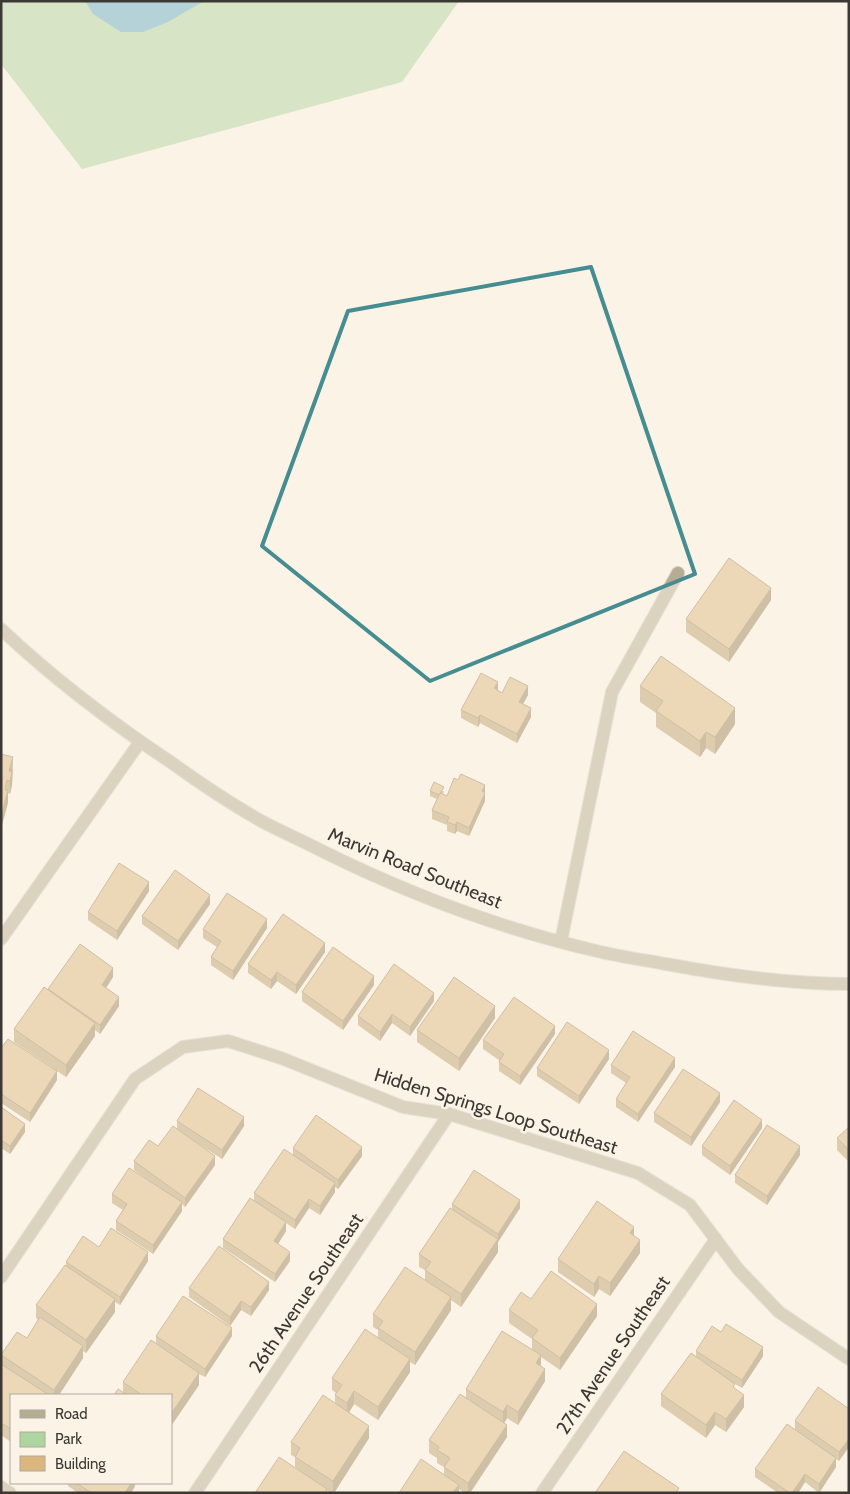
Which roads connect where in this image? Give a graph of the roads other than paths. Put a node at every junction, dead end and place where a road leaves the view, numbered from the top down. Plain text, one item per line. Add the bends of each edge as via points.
1 (678, 573) dead end
2 (1, 629) edge
3 (140, 742) junction
4 (1, 939) edge
5 (561, 941) junction
6 (849, 984) edge
7 (449, 1114) junction
8 (716, 1238) junction
9 (1, 1277) edge
10 (849, 1359) edge
11 (1, 1487) edge
12 (10, 1493) edge
13 (195, 1493) edge
14 (542, 1493) edge

1 - 5 street via 612,692
2 - 3 street, Marvin Road Southeast via 70,689
3 - 4 street
3 - 5 street, Marvin Road Southeast via 214,793 264,822 369,874 479,917
5 - 6 street, Marvin Road Southeast via 602,953 703,971
7 - 8 street, Hidden Springs Loop Southeast via 638,1173 690,1205
7 - 9 street, Hidden Springs Loop Southeast via 402,1107 281,1058 228,1041 183,1046 135,1079
7 - 13 street, 26th Avenue Southeast
8 - 10 street, Hidden Springs Loop Southeast via 738,1269 779,1312
8 - 14 street, 27th Avenue Southeast
11 - 12 street

